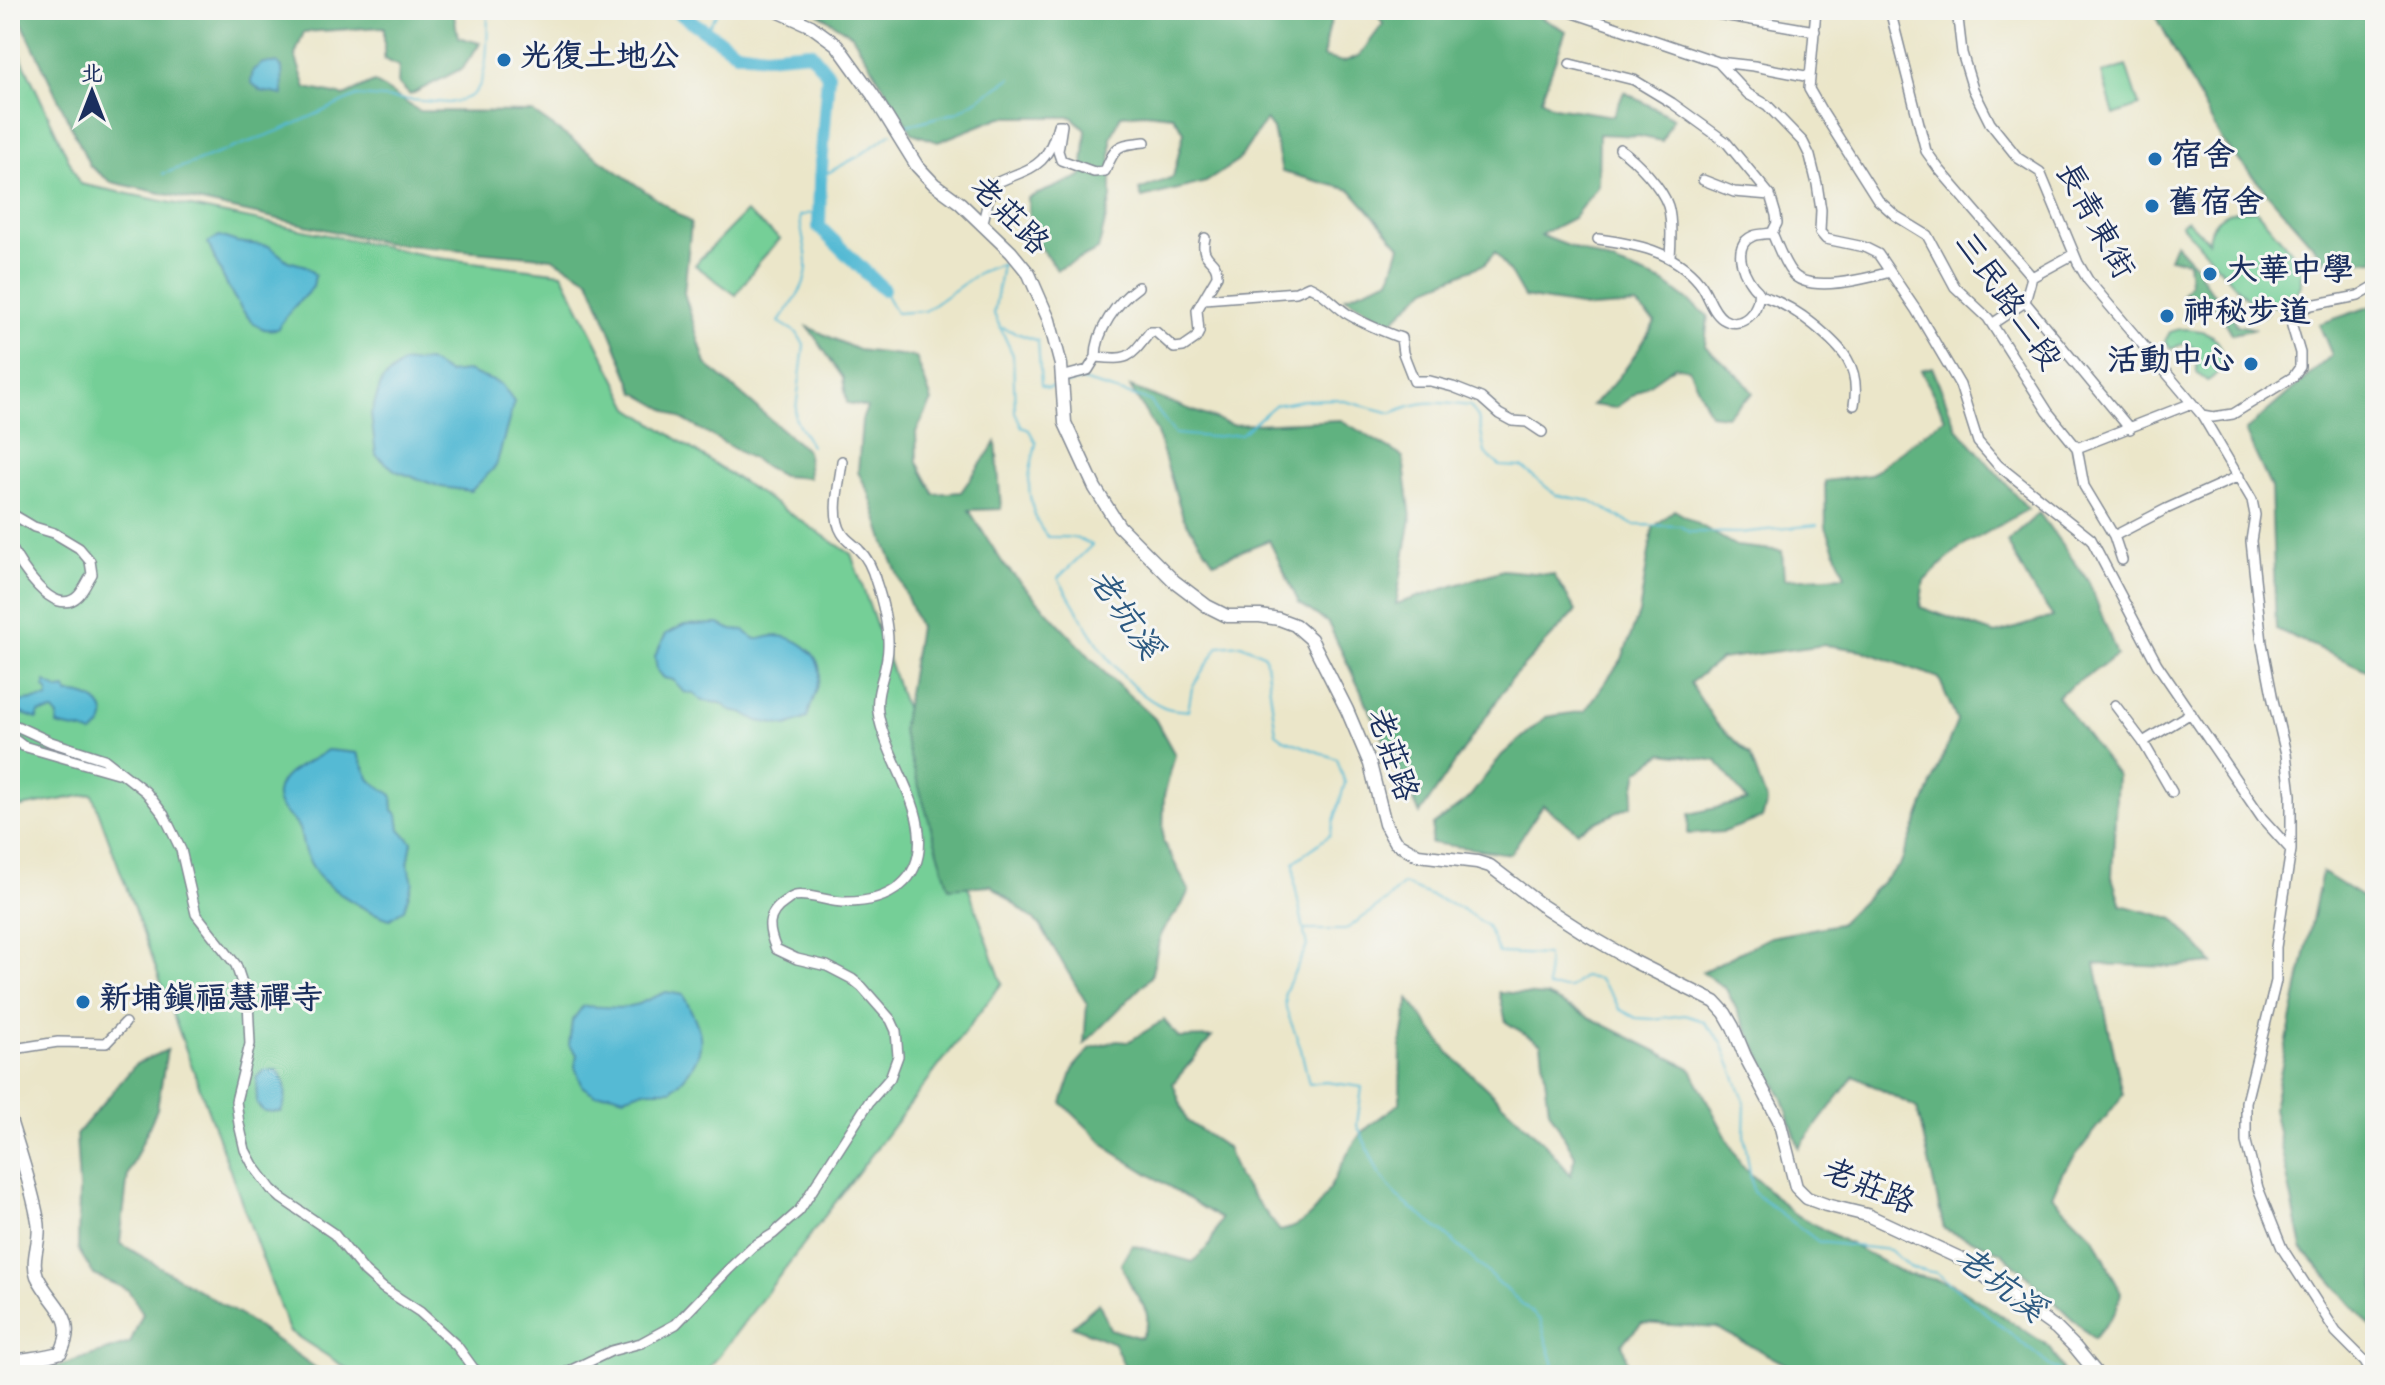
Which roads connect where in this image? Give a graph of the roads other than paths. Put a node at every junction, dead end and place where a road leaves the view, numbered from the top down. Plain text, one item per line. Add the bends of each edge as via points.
1 (775, 10) edge
2 (1565, 10) edge
3 (1694, 10) edge
4 (1816, 10) edge
5 (1890, 10) edge
6 (1957, 10) edge
7 (1815, 31) junction
8 (1718, 62) junction
9 (1570, 64) dead end
10 (1810, 77) junction
11 (1145, 142) dead end
12 (1620, 149) dead end
13 (1703, 180) dead end
14 (1770, 195) junction
15 (982, 226) junction
16 (1772, 233) junction
17 (1205, 238) dead end
18 (1598, 239) dead end
19 (2074, 254) junction
20 (1670, 257) junction
21 (1890, 272) junction
22 (2032, 277) junction
23 (2375, 286) edge
24 (1138, 287) dead end
25 (1759, 295) junction
26 (1204, 299) junction
27 (2025, 302) junction
28 (1992, 324) junction
29 (1096, 357) junction
30 (1062, 382) junction
31 (2192, 403) junction
32 (1854, 405) dead end
33 (2202, 415) junction
34 (2130, 429) junction
35 (1542, 432) dead end
36 (2077, 448) junction
37 (842, 461) dead end
38 (2239, 476) junction
39 (10, 511) edge
40 (2114, 536) junction
41 (10, 545) edge
42 (2122, 560) dead end
43 (2115, 705) dead end
44 (2191, 713) junction
45 (10, 723) edge
46 (10, 736) edge
47 (2143, 742) junction
48 (124, 775) junction
49 (2172, 792) dead end
50 (2291, 850) junction
51 (125, 1023) dead end
52 (10, 1047) edge
53 (10, 1120) edge
54 (10, 1362) edge
55 (482, 1375) edge
56 (561, 1375) edge
57 (2098, 1375) edge
58 (2373, 1375) edge

1 - 15 street, 老莊路 via 837,45 917,166
2 - 8 street
3 - 7 street
4 - 7 street, 三民路二段
5 - 22 street via 1926,151
6 - 19 street, 長青東街 via 1962,53 1979,101 2018,158 2040,172
7 - 10 street, 三民路二段
8 - 10 street
8 - 21 street via 1803,142 1817,184 1820,232 1826,239 1878,254
9 - 14 street via 1625,76 1656,92 1726,142
10 - 28 street, 三民路二段 via 1809,89 1878,200 1927,235 1955,287
11 - 15 street via 1114,149 1105,171 1094,172 1061,160 1058,125 1046,156 992,185
12 - 20 street via 1635,159 1668,207
13 - 14 street via 1734,192
14 - 16 street via 1777,223
15 - 30 street, 老莊路 via 1029,274 1049,320
16 - 21 street via 1793,275 1801,280 1862,280
16 - 25 street via 1751,236 1743,245 1740,261
17 - 26 street via 1202,249 1218,271
18 - 20 street
19 - 22 street
19 - 31 street, 長青東街 via 2088,280
20 - 25 street via 1700,283 1723,318 1745,319 1755,311
21 - 44 street via 1960,385 1978,442 1998,465 2091,539 2157,664
22 - 27 street
23 - 33 street via 2358,296 2299,311 2292,326 2300,367 2293,377 2233,414
24 - 29 street via 1115,309 1098,339
25 - 32 street via 1790,307 1840,347 1857,388
26 - 29 street via 1197,310 1199,332 1183,347 1174,348 1150,332 1132,355
26 - 35 street via 1296,292 1309,286 1349,315 1401,338 1414,381 1481,398 1499,414
27 - 28 street
27 - 34 street
28 - 36 street, 三民路二段
29 - 30 street via 1088,370
30 - 57 street, 老莊路 via 1065,423 1074,446 1119,526 1138,547 1207,606 1227,616 1279,619 1311,639 1370,764 1385,824 1395,842 1418,855 1490,866 1586,934 1715,1002 1779,1120 1796,1187 1807,1198 1867,1215 1968,1262 2056,1328
31 - 33 street
31 - 34 street
33 - 38 street
34 - 36 street
36 - 40 street via 2084,486
37 - 56 street via 838,522 876,582 889,647 877,692 881,728 919,824 921,849 904,886 868,900 796,896 777,907 769,918 769,933 776,949 827,966 862,987 891,1020 898,1056 890,1078 799,1211 752,1247 676,1324
38 - 40 street
38 - 50 street via 2255,515 2251,541 2262,643 2286,754
39 - 41 street via 79,548 90,561 92,574 69,602 51,599 29,578
40 - 42 street
43 - 47 street
44 - 47 street
44 - 50 street via 2262,818
45 - 48 street via 104,759
46 - 48 street via 23,746
47 - 49 street
48 - 55 street via 164,815 181,850 196,914 236,965 248,1001 250,1044 236,1101 253,1165 271,1189 334,1234 365,1272 420,1312
50 - 58 street via 2276,981 2246,1102 2246,1142 2282,1248 2336,1332
51 - 52 street via 106,1043
53 - 54 street via 39,1224 35,1268 69,1333 61,1352

